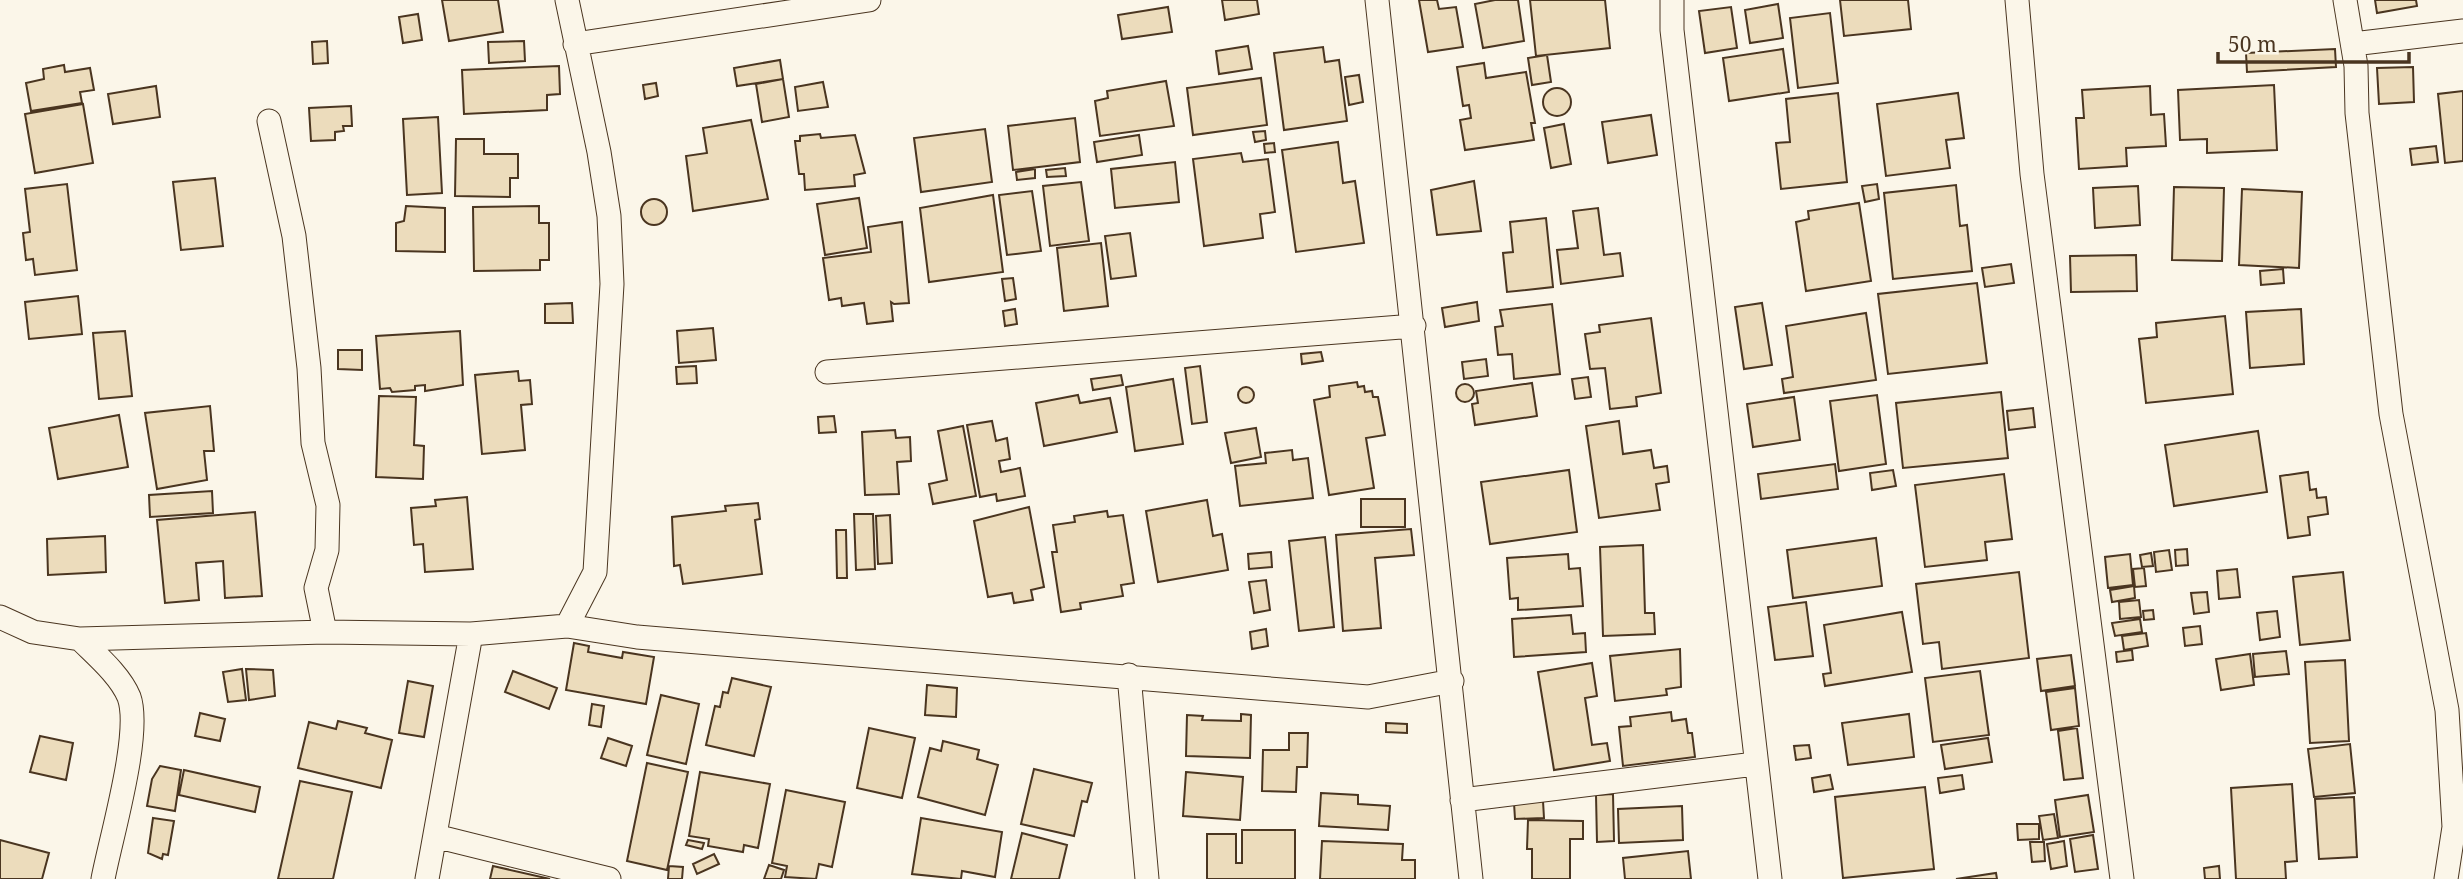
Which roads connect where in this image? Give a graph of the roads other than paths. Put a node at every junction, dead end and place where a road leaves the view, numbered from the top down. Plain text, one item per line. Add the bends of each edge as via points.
1 (567, 0) edge
2 (869, 0) edge
3 (1377, 0) edge
4 (1672, 0) edge
5 (2017, 0) edge
6 (2345, 0) edge
7 (2463, 31) edge
8 (575, 44) junction
9 (2353, 44) junction
10 (269, 121) dead end
11 (1414, 326) junction
12 (827, 372) dead end
13 (0, 617) edge
14 (567, 626) junction
15 (325, 632) junction
16 (471, 634) junction
17 (80, 639) junction
18 (1129, 675) junction
19 (1452, 681) junction
20 (1755, 764) junction
21 (1462, 800) junction
22 (435, 836) junction
23 (103, 879) edge
24 (427, 879) edge
25 (609, 879) edge
26 (1147, 879) edge
27 (1471, 879) edge
28 (1770, 879) edge
29 (2122, 879) edge
30 (2446, 879) edge

1 - 8 street
2 - 8 street
3 - 11 street
4 - 20 street
5 - 29 street via 2033,188
6 - 9 street
7 - 9 street
8 - 14 street via 609,216 612,284 594,572
9 - 30 street via 2391,414 2447,710 2454,827
10 - 15 street via 294,236 313,443 328,505 327,550 316,588
11 - 12 street
11 - 19 street
13 - 17 street via 33,632
14 - 16 street
14 - 18 street via 637,637
15 - 16 street
15 - 17 street
16 - 22 street
17 - 23 street via 108,667 128,697 134,728
18 - 19 street via 1368,697
18 - 26 street
19 - 21 street
20 - 21 street
20 - 28 street
21 - 27 street
22 - 24 street
22 - 25 street

